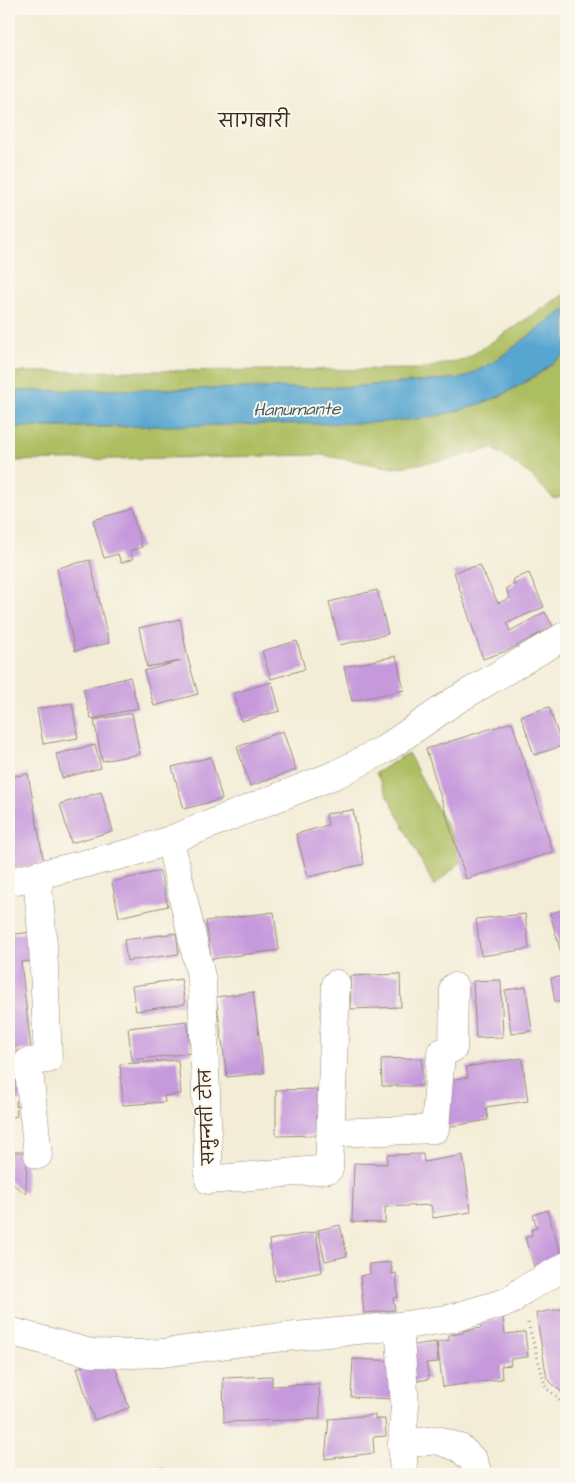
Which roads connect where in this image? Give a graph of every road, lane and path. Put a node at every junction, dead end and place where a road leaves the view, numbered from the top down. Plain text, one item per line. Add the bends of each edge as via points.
1 (566, 635) edge
2 (170, 840) junction
3 (36, 875) junction
4 (9, 882) edge
5 (336, 984) dead end
6 (454, 987) dead end
7 (331, 1133) junction
8 (38, 1154) dead end
9 (566, 1266) edge
10 (522, 1291) junction
11 (399, 1326) junction
12 (9, 1331) edge
13 (566, 1412) edge
14 (402, 1444) junction
15 (404, 1474) edge
16 (478, 1474) edge

1 - 2 street via 453,702 384,749 337,774
2 - 3 street via 134,852
2 - 7 street, समुन्नती टोल via 202,981 209,1180 330,1169
3 - 4 street
3 - 8 street via 48,1059 28,1062
5 - 7 street, समुन्नती टोल
6 - 7 street via 453,1048 441,1053 435,1129
9 - 10 street
10 - 11 street via 510,1301 453,1318
10 - 13 path via 546,1388 556,1396
11 - 12 street via 265,1339 163,1354 91,1353
11 - 14 street via 405,1405
14 - 15 street
14 - 16 street via 437,1440 460,1448 473,1460

